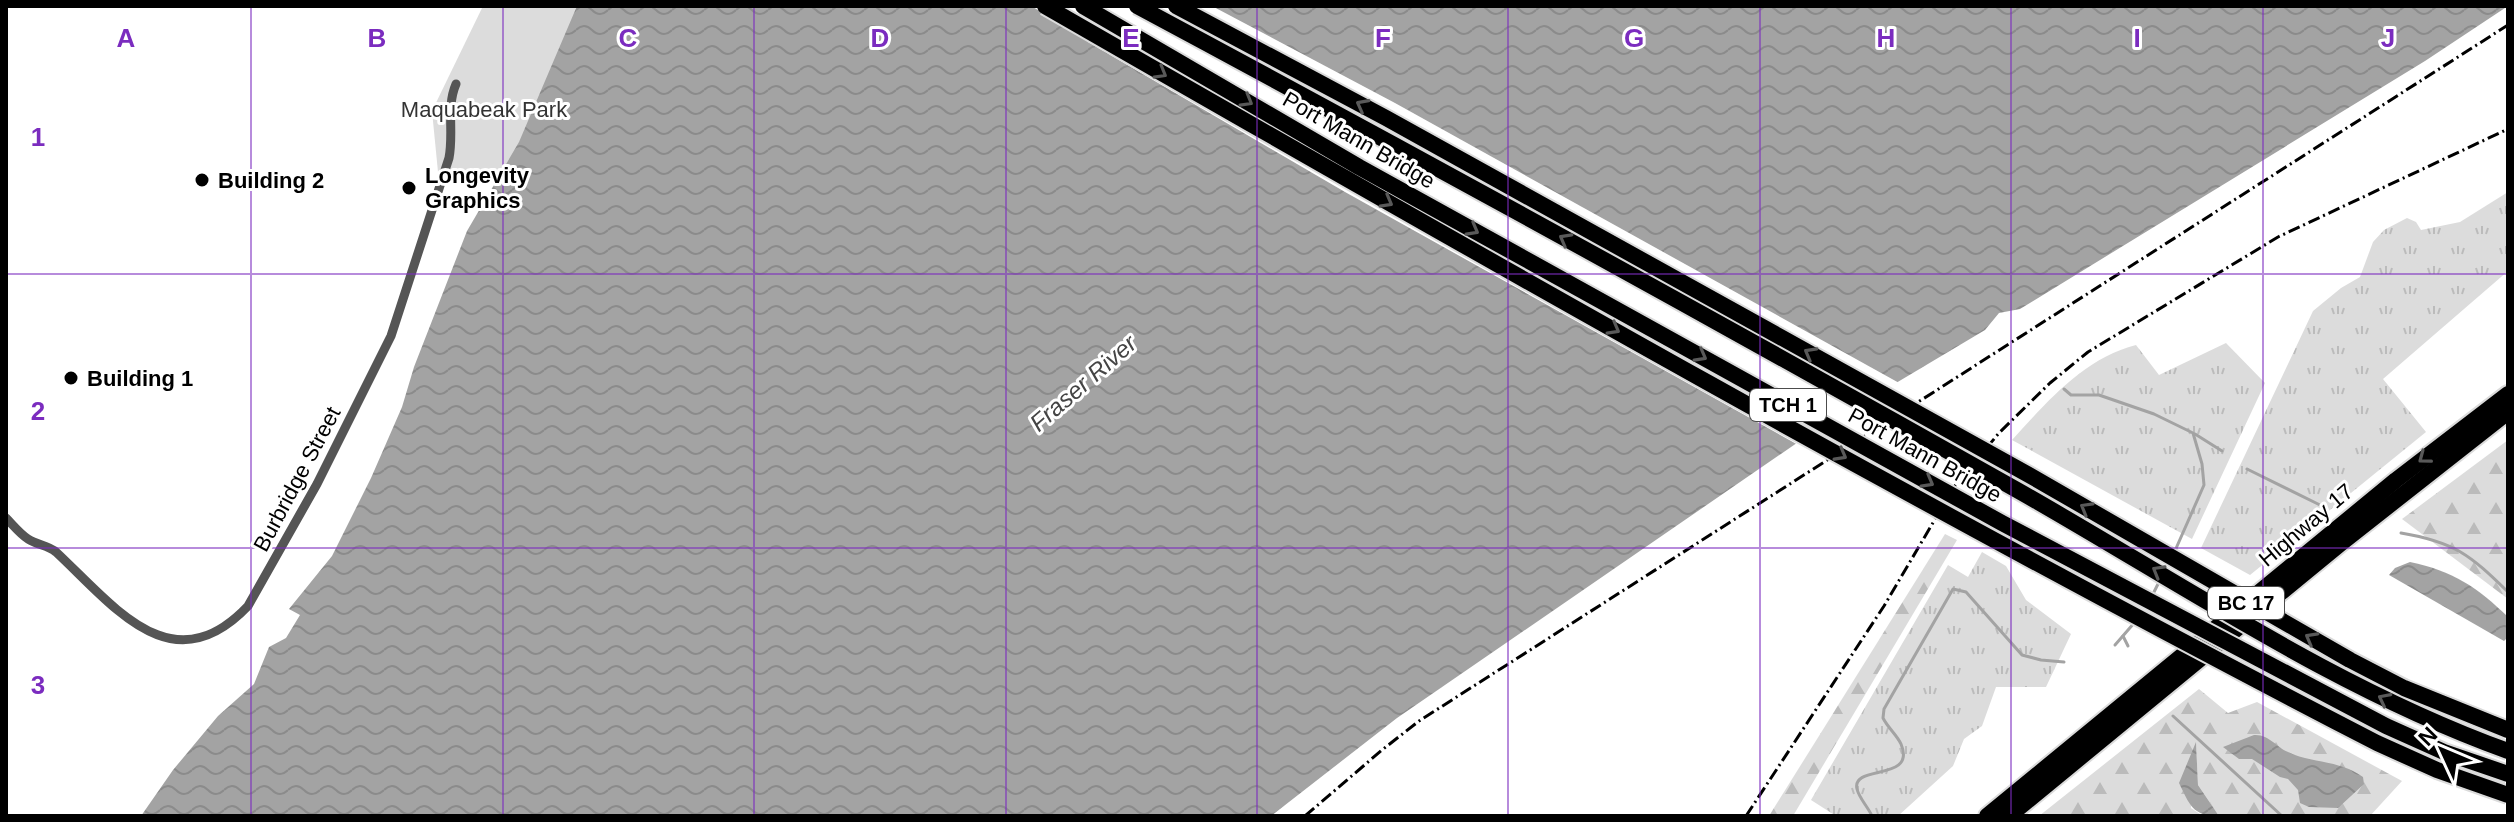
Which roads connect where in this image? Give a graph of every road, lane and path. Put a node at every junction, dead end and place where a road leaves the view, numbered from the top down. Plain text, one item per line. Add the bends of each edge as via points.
1 (1045, 6) edge
2 (1083, 6) edge
3 (1137, 6) edge
4 (1176, 6) edge
5 (456, 84) dead end
6 (2508, 394) edge
7 (2508, 412) edge
8 (6, 518) edge
9 (2508, 730) edge
10 (2508, 751) edge
11 (2508, 774) edge
12 (2508, 795) edge
13 (1987, 816) edge
14 (2009, 816) edge

1 -> 12 highway, bridge via 1993,539 2377,743
2 -> 11 highway, Port Mann Bridge / TCH 1, bridge via 1373,174 2002,523 2386,726
10 -> 3 highway, Port Mann Bridge / TCH 1, bridge via 2341,677 1953,454
9 -> 4 highway, bridge via 2350,660 2003,460
5 - 8 street, Burbridge Street via 449,158 391,336 317,484 248,606 233,623 192,640 168,639 143,629 50,547 30,541
6 -> 13 highway, Highway 17 / BC 17
7 - 14 highway, Highway 17 / BC 17

